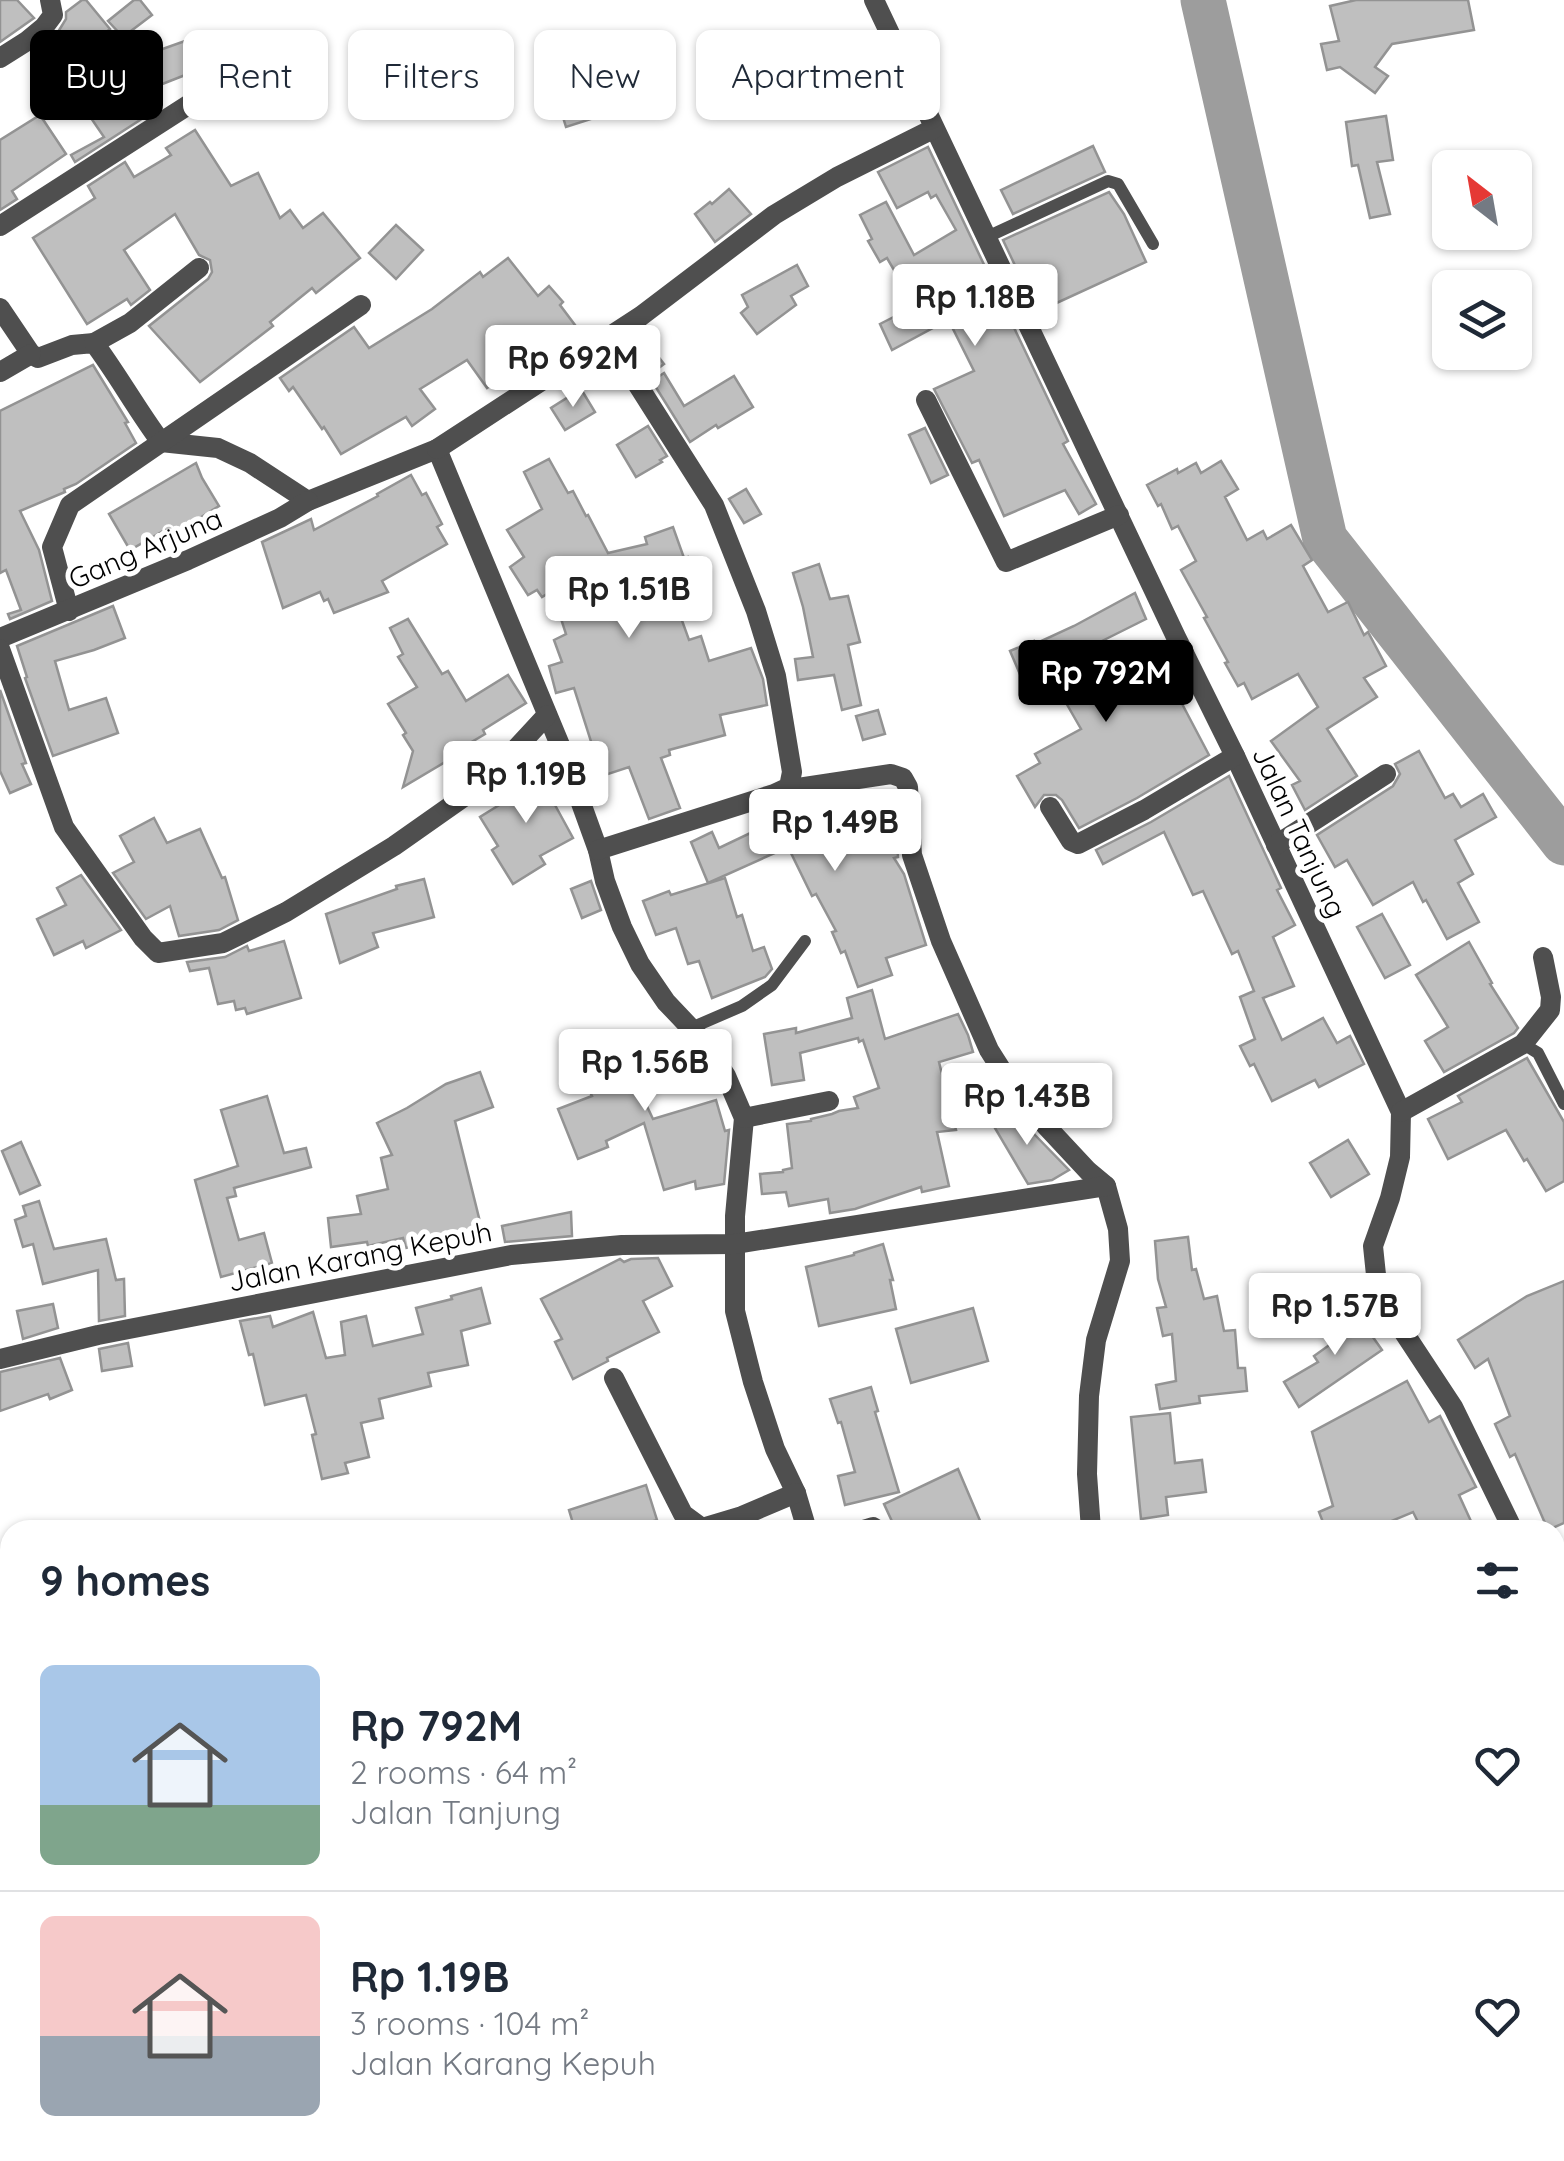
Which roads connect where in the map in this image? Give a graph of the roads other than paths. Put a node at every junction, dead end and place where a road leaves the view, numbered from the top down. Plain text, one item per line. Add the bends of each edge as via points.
1 (50, 0) edge
2 (874, 0) edge
3 (0, 58) edge
4 (183, 108) edge
5 (933, 129) junction
6 (0, 226) edge
7 (987, 237) junction
8 (1153, 244) dead end
9 (199, 268) dead end
10 (361, 305) dead end
11 (0, 308) edge
12 (608, 338) junction
13 (94, 343) junction
14 (31, 354) junction
15 (0, 372) edge
16 (926, 400) dead end
17 (162, 442) junction
18 (437, 449) junction
19 (308, 502) junction
20 (1119, 515) junction
21 (70, 610) junction
22 (0, 638) edge
23 (0, 649) edge
24 (547, 714) junction
25 (1235, 756) junction
26 (1386, 774) dead end
27 (789, 787) junction
28 (1050, 807) dead end
29 (1276, 845) junction
30 (598, 850) junction
31 (804, 940) dead end
32 (1543, 957) dead end
33 (691, 1028) junction
34 (1523, 1044) junction
35 (830, 1101) dead end
36 (1564, 1104) edge
37 (1402, 1112) junction
38 (744, 1118) junction
39 (1106, 1186) junction
40 (735, 1244) junction
41 (0, 1359) edge
42 (614, 1378) dead end
43 (796, 1492) junction
44 (691, 1520) edge
45 (729, 1520) edge
46 (803, 1520) edge
47 (1091, 1520) edge
48 (1509, 1520) edge

1 - 3 street via 53,14 44,27
2 - 5 street, Jalan Tanjung
4 - 6 street
5 - 7 street, Jalan Tanjung
5 - 12 street via 774,216
7 - 8 lane via 1108,181 1118,184
7 - 20 street, Jalan Tanjung
9 - 13 street
10 - 17 street
11 - 14 street
12 - 18 street
12 - 27 street via 714,506 756,610 776,676
13 - 14 street via 38,358
13 - 17 street
14 - 15 street
16 - 20 street via 1006,562
17 - 19 street via 218,448
17 - 21 street via 70,505 52,548
18 - 19 street
18 - 24 street
19 - 21 street, Gang Arjuna
20 - 25 street, Jalan Tanjung
21 - 22 street, Gang Arjuna
23 - 24 street via 64,828 158,953 223,943 394,846 486,782
24 - 30 street
25 - 28 street via 1078,844
25 - 29 street, Jalan Tanjung
26 - 29 street
27 - 30 street
27 - 39 street via 903,778 912,854 940,941 989,1050 1046,1126
29 - 37 street, Jalan Tanjung
30 - 33 street via 640,964
31 - 33 lane via 772,985
32 - 34 street via 1550,1010
33 - 38 street via 726,1076
34 - 36 lane via 1538,1054
34 - 37 street
35 - 38 street
37 - 48 street, Jalan Tanjung via 1400,1157 1372,1246 1376,1276
38 - 40 street
39 - 40 street, Jalan Karang Kepuh
39 - 47 street via 1120,1260 1091,1378
40 - 41 street, Jalan Karang Kepuh via 510,1255
40 - 43 street via 735,1311 753,1382
42 - 44 street
43 - 45 street
43 - 46 street

